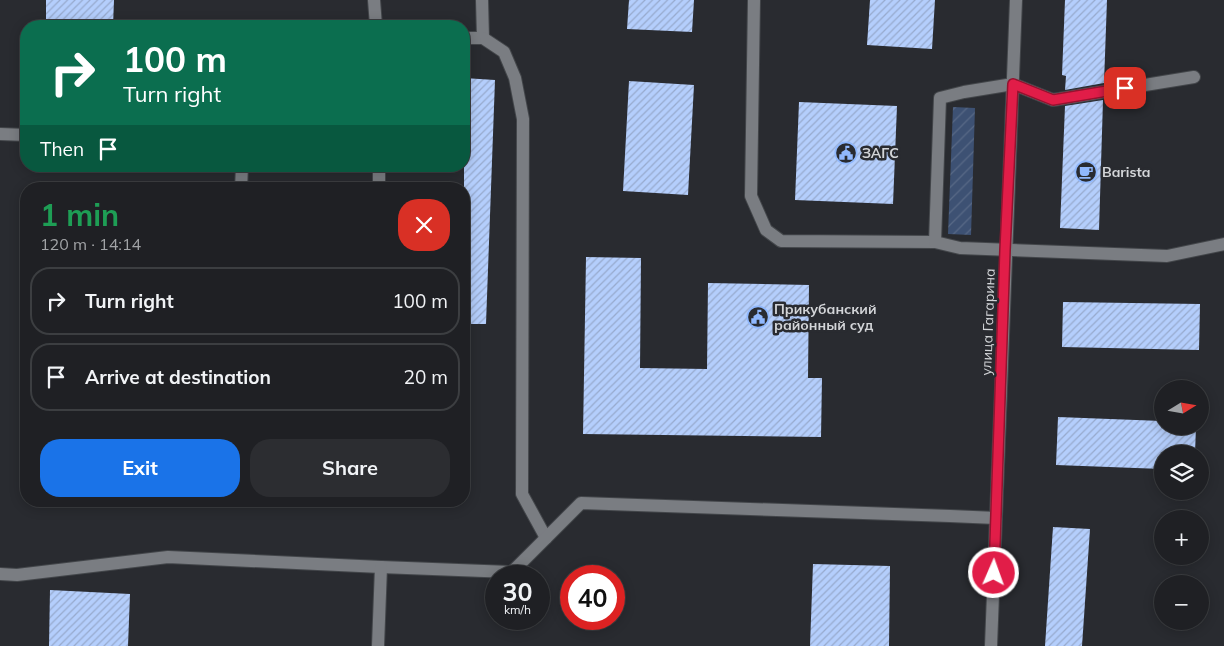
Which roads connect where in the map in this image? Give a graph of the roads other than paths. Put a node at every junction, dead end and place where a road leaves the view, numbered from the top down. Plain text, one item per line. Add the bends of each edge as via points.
1 (374, 0) edge
2 (482, 0) edge
3 (754, 0) edge
4 (1016, 0) edge
5 (376, 20) edge
6 (470, 38) edge
7 (483, 38) junction
8 (1194, 77) dead end
9 (1013, 84) junction
10 (0, 134) edge
11 (20, 135) edge
12 (935, 242) junction
13 (1224, 244) edge
14 (1005, 250) junction
15 (996, 518) junction
16 (546, 538) junction
17 (381, 567) junction
18 (0, 574) edge
19 (378, 646) edge
20 (991, 646) edge

1 - 5 street
2 - 7 street
3 - 12 street via 750,196 766,230 781,241
4 - 9 street, улица Гагарина
6 - 7 street
7 - 16 street via 504,52 515,78 523,120 522,494
8 - 9 street via 1053,100
9 - 12 street via 940,98
9 - 14 street, улица Гагарина
10 - 11 street
12 - 14 street via 960,248
13 - 14 street via 1167,256
14 - 15 street, улица Гагарина
15 - 16 street via 581,503
15 - 20 street, улица Гагарина
16 - 17 street via 512,572
17 - 18 street via 168,557 17,575
17 - 19 street

